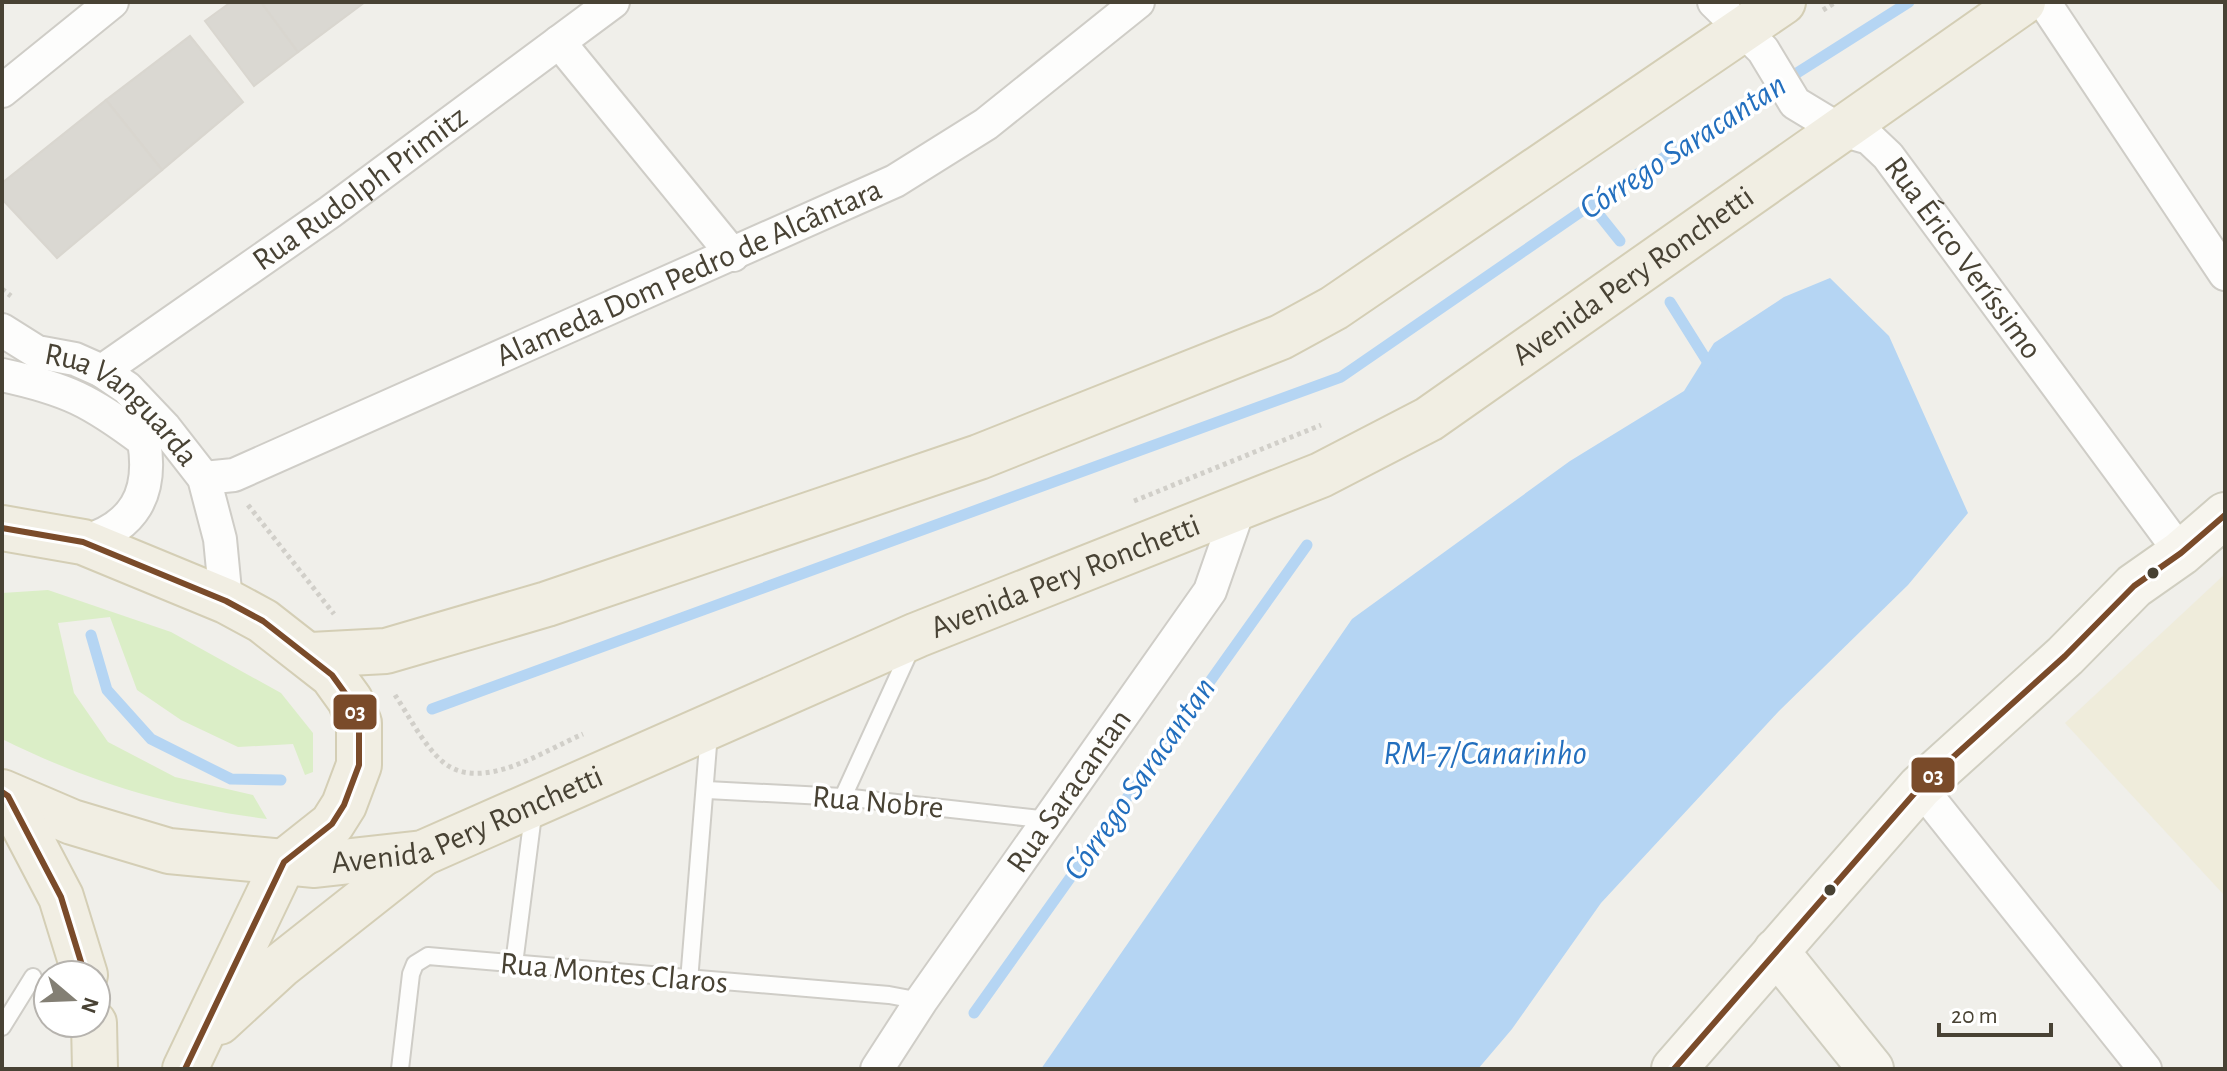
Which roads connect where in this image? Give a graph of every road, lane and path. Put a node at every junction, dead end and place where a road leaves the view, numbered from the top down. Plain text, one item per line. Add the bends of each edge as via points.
1 (112, 2) edge
2 (613, 2) edge
3 (1138, 2) edge
4 (1783, 2) edge
5 (2023, 2) edge
6 (2044, 2) edge
7 (1740, 27) edge
8 (559, 42) junction
9 (2, 91) edge
10 (1838, 129) junction
11 (733, 255) junction
12 (2225, 274) edge
13 (2, 330) edge
14 (102, 371) junction
15 (2, 375) edge
16 (204, 478) junction
17 (1240, 505) junction
18 (2225, 515) edge
19 (2, 528) edge
20 (83, 542) junction
21 (2181, 553) junction
22 (226, 601) junction
23 (917, 635) junction
24 (311, 655) junction
25 (709, 727) junction
26 (1920, 787) junction
27 (707, 790) junction
28 (5, 794) edge
29 (843, 797) junction
30 (535, 805) junction
31 (1049, 820) junction
32 (423, 853) junction
33 (284, 862) junction
34 (1776, 951) junction
35 (80, 959) edge
36 (514, 964) junction
37 (32, 979) edge
38 (689, 981) junction
39 (921, 1001) junction
40 (2, 1027) edge
41 (94, 1039) edge
42 (189, 1060) edge
43 (881, 1067) edge
44 (95, 1069) edge
45 (400, 1069) edge
46 (1674, 1069) edge
47 (1871, 1069) edge
48 (2145, 1069) edge

1 - 9 street
2 - 8 street, Rua Rudolph Primitz
3 - 11 street, Alameda Dom Pedro de Alcântara via 954,147 895,181
4 - 7 main road
5 - 10 main road, Avenida Pery Ronchetti
6 - 12 street
7 - 10 street, Rua Érico Veríssimo via 1795,103
7 - 24 main road via 1334,308 1281,337 979,457 547,604 386,651
8 - 11 street
8 - 14 street, Rua Rudolph Primitz via 330,212
10 - 17 main road, Avenida Pery Ronchetti via 1429,419 1321,475
10 - 21 street, Rua Érico Veríssimo via 1869,138 1888,156
11 - 16 street, Alameda Dom Pedro de Alcântara via 234,475
13 - 14 street, Rua Vanguarda via 37,352
14 - 16 street, Rua Vanguarda via 146,405
15 - 20 street, Rua Vanguarda via 65,391 98,406 144,441 146,471 137,506 115,530
16 - 22 street, Rua Vanguarda via 220,539
17 - 23 main road, Avenida Pery Ronchetti
17 - 31 street, Rua Saracantan via 1210,591
18 - 21 street
19 - 20 main road
20 - 22 main road
21 - 26 street via 2134,586
22 - 24 main road
23 - 25 main road, Avenida Pery Ronchetti
23 - 29 lane
24 - 33 main road via 350,700 359,723 359,765 332,824
25 - 27 lane
25 - 30 main road, Avenida Pery Ronchetti
26 - 34 street
26 - 48 street
27 - 29 lane, Rua Nobre
27 - 38 lane
28 - 33 main road, Avenida Pery Ronchetti via 72,822 169,851
28 - 35 main road via 61,897
29 - 31 lane, Rua Nobre
30 - 32 main road, Avenida Pery Ronchetti
30 - 36 lane
31 - 39 street, Rua Saracantan
32 - 33 main road, Avenida Pery Ronchetti via 315,865
32 - 42 main road via 238,1002
33 - 42 main road
34 - 46 street
34 - 47 street
36 - 38 lane, Rua Montes Claros
36 - 45 lane, Rua Montes Claros via 420,958 411,974
37 - 40 lane
38 - 39 lane, Rua Montes Claros
39 - 43 street, Rua Saracantan
41 - 44 main road

